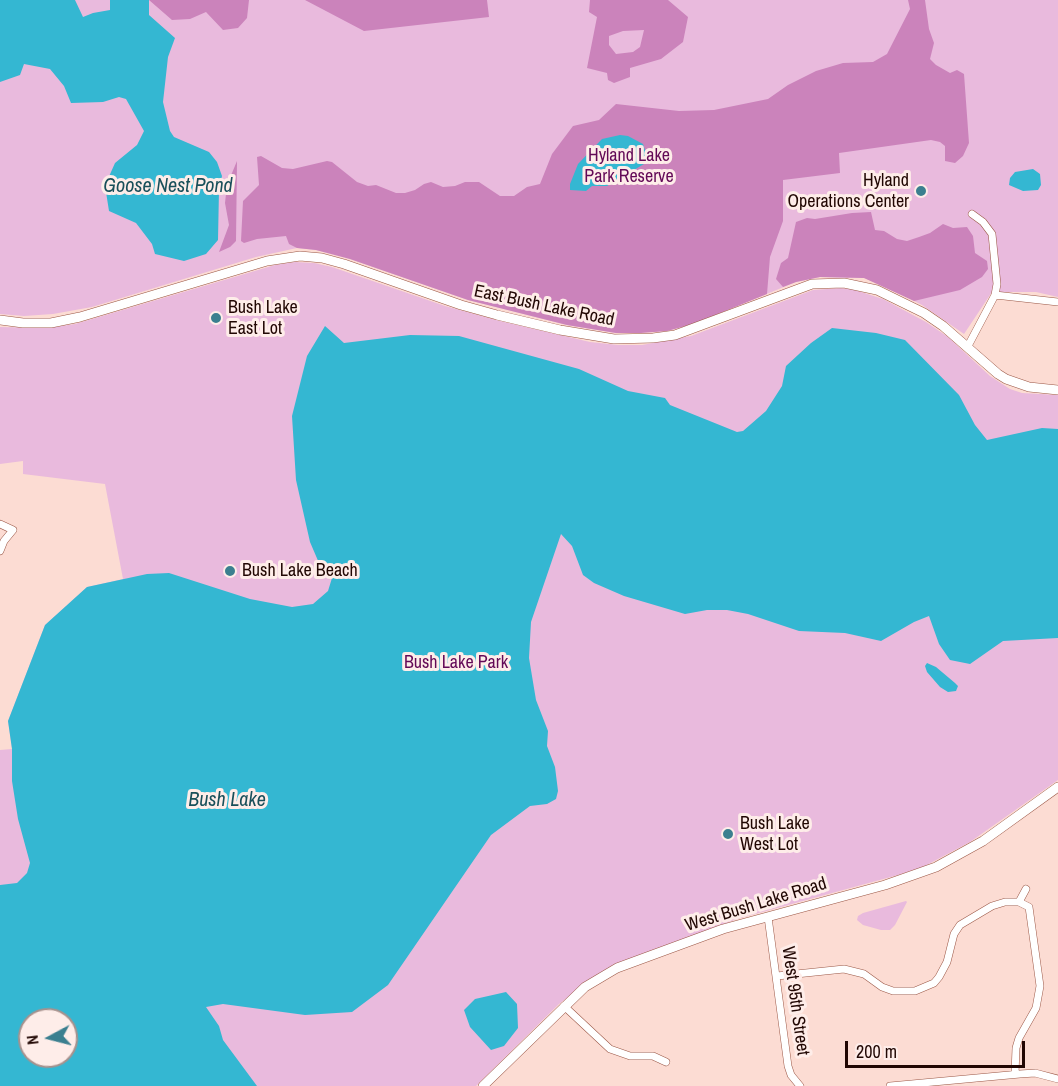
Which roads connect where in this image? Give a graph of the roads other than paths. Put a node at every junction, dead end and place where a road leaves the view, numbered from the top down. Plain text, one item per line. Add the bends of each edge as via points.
1 (972, 214) dead end
2 (995, 295) junction
3 (1058, 302) edge
4 (0, 320) edge
5 (968, 346) junction
6 (1058, 390) edge
7 (0, 524) edge
8 (0, 551) edge
9 (1058, 787) edge
10 (1026, 889) dead end
11 (1019, 902) junction
12 (768, 916) junction
13 (777, 976) junction
14 (564, 1006) junction
15 (666, 1062) dead end
16 (1014, 1074) junction
17 (1058, 1079) edge
18 (905, 1085) edge
19 (483, 1086) edge
20 (800, 1086) edge
21 (890, 1086) edge

1 - 2 street via 992,234
2 - 3 street
2 - 5 street
4 - 5 street, East Bush Lake Road via 51,323 80,318 267,261 300,256 344,264 497,315 614,339 675,335 805,286 844,283 877,290 904,302
5 - 6 street, East Bush Lake Road via 998,374 1017,384
7 - 8 street via 13,530
9 - 12 street, West Bush Lake Road via 983,841 936,867 893,883
10 - 11 street
11 - 13 street via 992,906 960,925 939,976 934,983 915,991 893,991 864,974 844,969
11 - 16 street via 1029,907 1040,986 1031,1019 1016,1048
12 - 13 street, West 95th Street
12 - 14 street, West Bush Lake Road via 617,968 585,987
13 - 20 street, West 95th Street via 788,1066
14 - 15 street via 610,1049
14 - 19 street, West Bush Lake Road
16 - 17 street via 1035,1073
16 - 18 street
18 - 21 street

